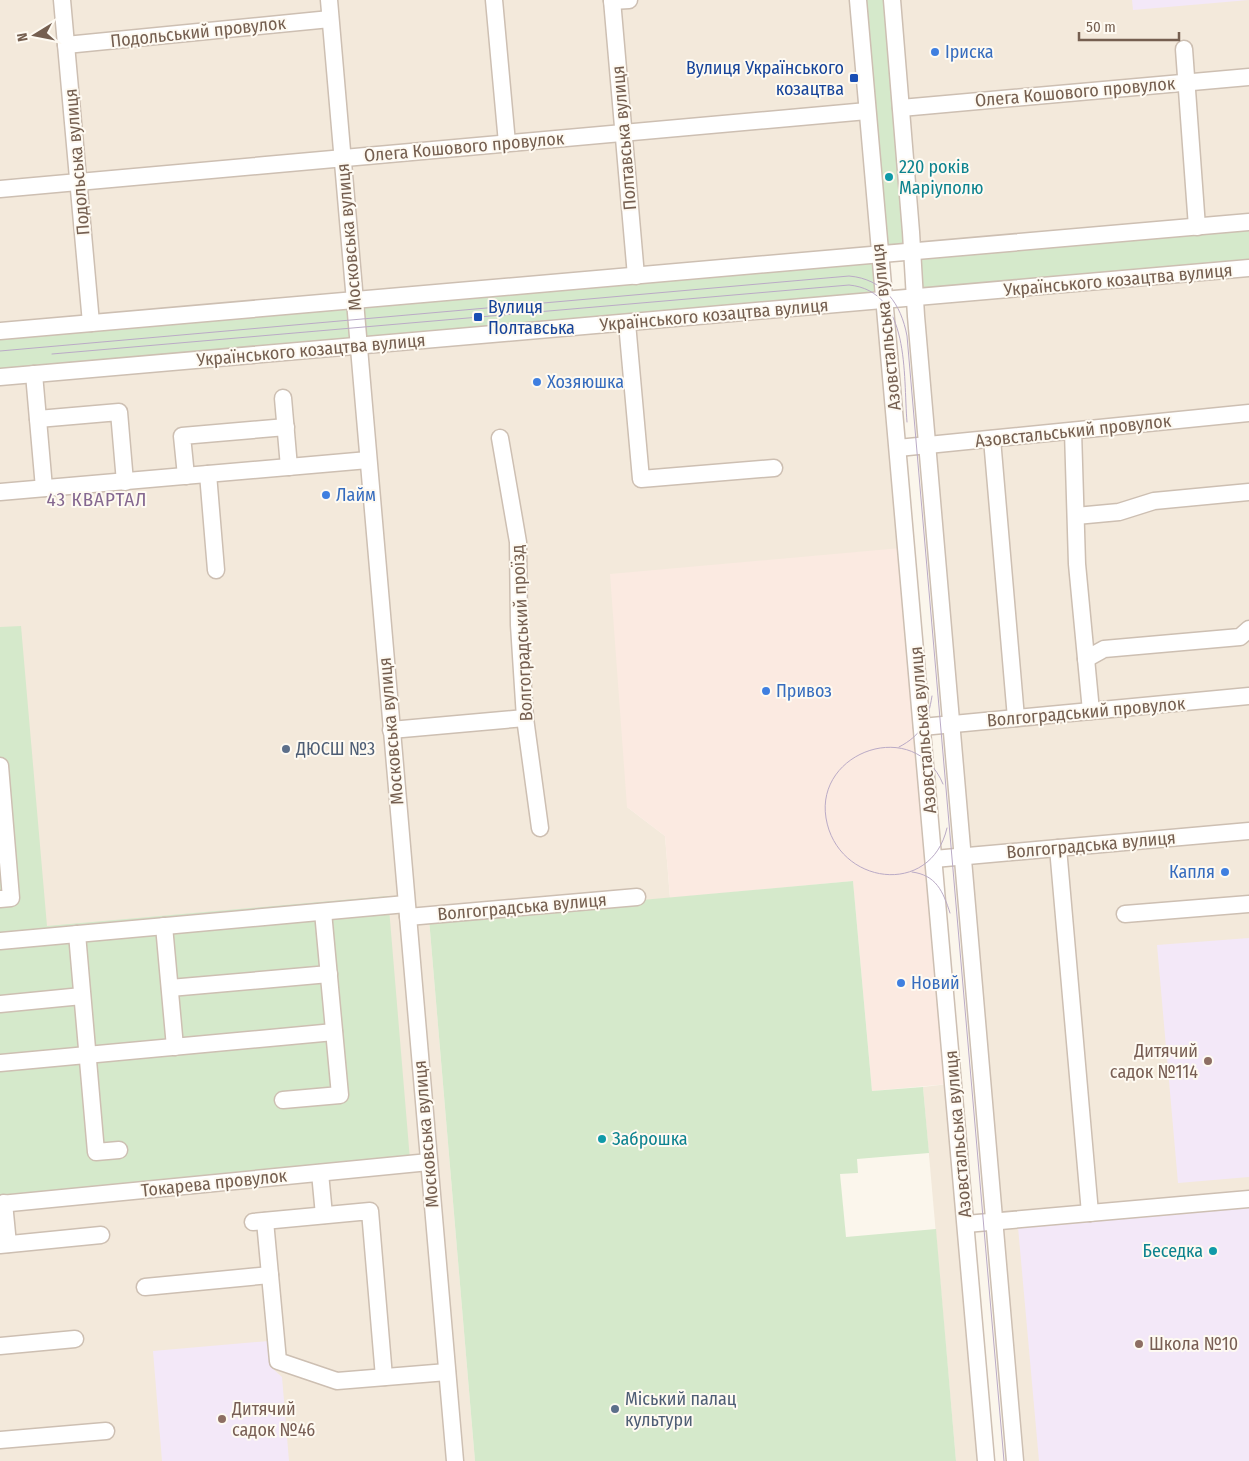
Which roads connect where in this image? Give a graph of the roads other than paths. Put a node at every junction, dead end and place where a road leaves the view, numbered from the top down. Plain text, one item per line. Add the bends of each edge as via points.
1 (62, 0) edge
2 (329, 0) edge
3 (494, 0) edge
4 (629, 0) edge
5 (858, 0) edge
6 (892, 0) edge
7 (612, 1) edge
8 (330, 19) junction
9 (66, 45) junction
10 (1184, 50) dead end
11 (1249, 77) edge
12 (1187, 82) junction
13 (901, 108) junction
14 (867, 111) junction
15 (624, 133) junction
16 (507, 143) junction
17 (342, 158) junction
18 (78, 182) junction
19 (0, 189) edge
20 (1249, 222) edge
21 (1197, 227) junction
22 (913, 252) junction
23 (879, 255) junction
24 (1249, 268) edge
25 (636, 276) junction
26 (914, 298) junction
27 (354, 300) junction
28 (885, 300) junction
29 (628, 322) junction
30 (92, 323) junction
31 (0, 331) edge
32 (358, 346) junction
33 (34, 374) junction
34 (0, 377) edge
35 (283, 398) dead end
36 (1249, 414) edge
37 (38, 419) junction
38 (286, 427) junction
39 (1073, 431) junction
40 (500, 438) dead end
41 (992, 439) junction
42 (927, 445) junction
43 (898, 448) junction
44 (368, 460) junction
45 (289, 467) junction
46 (774, 468) dead end
47 (208, 474) junction
48 (186, 476) junction
49 (125, 482) junction
50 (44, 488) junction
51 (0, 492) edge
52 (1249, 492) edge
53 (1076, 516) junction
54 (216, 570) dead end
55 (1249, 629) edge
56 (1086, 659) junction
57 (1249, 696) edge
58 (1091, 711) junction
59 (525, 718) junction
60 (1016, 718) junction
61 (951, 724) junction
62 (922, 727) junction
63 (392, 730) junction
64 (0, 766) edge
65 (540, 828) dead end
66 (1249, 831) edge
67 (1058, 848) junction
68 (962, 857) junction
69 (934, 859) junction
70 (637, 897) dead end
71 (0, 899) edge
72 (1249, 904) edge
73 (407, 911) junction
74 (323, 912) junction
75 (1125, 914) dead end
76 (164, 926) junction
77 (77, 934) junction
78 (0, 942) edge
79 (329, 974) junction
80 (170, 988) junction
81 (82, 996) junction
82 (0, 1004) edge
83 (334, 1032) junction
84 (175, 1047) junction
85 (88, 1055) junction
86 (0, 1063) edge
87 (283, 1100) dead end
88 (119, 1150) dead end
89 (429, 1162) junction
90 (320, 1173) junction
91 (1249, 1199) edge
92 (2, 1203) edge
93 (1090, 1213) junction
94 (324, 1216) junction
95 (994, 1222) junction
96 (966, 1224) junction
97 (102, 1235) dead end
98 (4, 1245) edge
99 (270, 1275) junction
100 (145, 1287) dead end
101 (75, 1340) dead end
102 (0, 1346) edge
103 (447, 1372) junction
104 (384, 1377) junction
105 (106, 1431) dead end
106 (0, 1440) edge
107 (454, 1461) edge
108 (986, 1461) edge
109 (1015, 1461) edge

1 - 9 street, Подольська вулиця
2 - 8 street, Московська вулиця
3 - 16 street
4 - 7 street
5 - 14 street, Азовстальська вулиця
6 - 13 street, Азовстальська вулиця
7 - 15 street, Полтавська вулиця
8 - 9 street, Подольський провулок
8 - 17 street, Московська вулиця
9 - 18 street, Подольська вулиця
10 - 12 street
11 - 12 street, Олега Кошового провулок
12 - 13 street, Олега Кошового провулок
12 - 21 street
13 - 22 street, Азовстальська вулиця
14 - 15 street, Олега Кошового провулок
14 - 23 street, Азовстальська вулиця
15 - 16 street, Олега Кошового провулок
15 - 25 street, Полтавська вулиця
16 - 17 street, Олега Кошового провулок
17 - 18 street, Олега Кошового провулок
17 - 27 street, Московська вулиця
18 - 19 street, Олега Кошового провулок
18 - 30 street, Подольська вулиця
20 - 21 street
21 - 22 street
22 - 23 street
22 - 26 street, Азовстальська вулиця
23 - 25 street
23 - 28 street, Азовстальська вулиця
24 - 26 street, Українського козацтва вулиця
25 - 27 street
26 - 28 street, Українського козацтва вулиця
26 - 42 street, Азовстальська вулиця
27 - 30 street
27 - 32 street, Московська вулиця
28 - 29 street, Українського козацтва вулиця
28 - 43 street, Азовстальська вулиця
29 - 32 street, Українського козацтва вулиця
29 - 46 street via 641,479
30 - 31 street
32 - 33 street, Українського козацтва вулиця
32 - 44 street, Московська вулиця
33 - 34 street, Українського козацтва вулиця
33 - 37 street
35 - 38 street
36 - 39 street, Азовстальський провулок
37 - 49 street via 119,412
37 - 50 street
38 - 45 street
38 - 48 street via 182,436
39 - 41 street, Азовстальський провулок
39 - 53 street
40 - 59 street, Волгоградський проїзд via 518,542
41 - 42 street, Азовстальський провулок
41 - 60 street
42 - 43 street, Азовстальський провулок
42 - 61 street, Азовстальська вулиця
43 - 62 street, Азовстальська вулиця
44 - 45 street
44 - 63 street, Московська вулиця
45 - 47 street
47 - 48 street
47 - 54 street
48 - 49 street
49 - 50 street
50 - 51 street
52 - 53 street via 1154,501 1119,512
53 - 56 street
55 - 56 street via 1240,637 1104,649
56 - 58 street
57 - 58 street, Волгоградський провулок
58 - 60 street, Волгоградський провулок
59 - 63 street
59 - 65 street, Волгоградський проїзд
60 - 61 street, Волгоградський провулок
61 - 62 street, Волгоградський провулок
61 - 68 street, Азовстальська вулиця
62 - 69 street, Азовстальська вулиця
63 - 73 street, Московська вулиця
64 - 71 street via 11,898
66 - 67 street, Волгоградська вулиця
67 - 68 street, Волгоградська вулиця
67 - 93 street
68 - 69 street, Волгоградська вулиця
68 - 95 street, Азовстальська вулиця
69 - 96 street, Азовстальська вулиця
70 - 73 street, Волгоградська вулиця
72 - 75 street
73 - 74 street, Волгоградська вулиця
73 - 89 street, Московська вулиця
74 - 76 street, Волгоградська вулиця
74 - 79 street
76 - 77 street, Волгоградська вулиця
76 - 80 street
77 - 78 street, Волгоградська вулиця
77 - 81 street
79 - 80 street
79 - 83 street
80 - 84 street
81 - 82 street
81 - 85 street
83 - 84 street
83 - 87 street via 340,1095
84 - 85 street
85 - 86 street
85 - 88 street via 96,1152
89 - 90 street, Токарева провулок
89 - 103 street, Московська вулиця
90 - 92 street, Токарева провулок
90 - 94 street
91 - 93 street
92 - 98 street
93 - 95 street
94 - 99 street via 259,1222
94 - 104 street via 370,1211
95 - 96 street
95 - 109 street, Азовстальська вулиця
96 - 108 street, Азовстальська вулиця
97 - 98 street
99 - 100 street
99 - 104 street via 278,1360 337,1381
101 - 102 street
103 - 104 street
103 - 107 street, Московська вулиця
105 - 106 street

